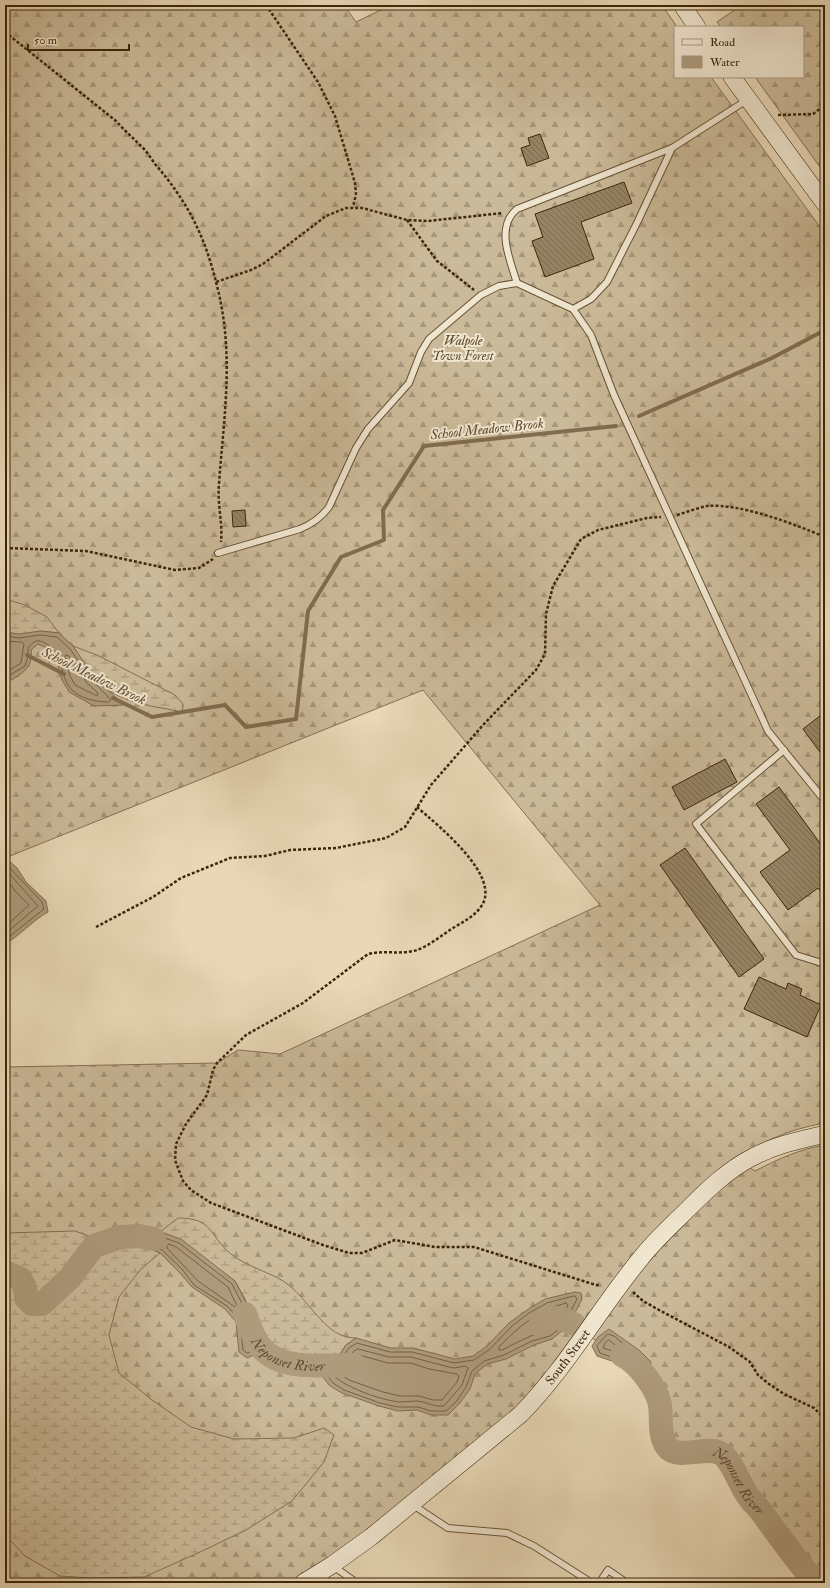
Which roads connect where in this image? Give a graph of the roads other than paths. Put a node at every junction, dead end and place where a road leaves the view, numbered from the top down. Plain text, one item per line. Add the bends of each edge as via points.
1 (682, 5) edge
2 (696, 26) edge
3 (733, 78) edge
4 (747, 100) junction
5 (672, 148) junction
6 (825, 204) edge
7 (517, 283) junction
8 (574, 309) junction
9 (218, 553) road end
10 (784, 750) junction
11 (825, 801) edge
12 (825, 964) edge
13 (825, 1134) edge
14 (412, 1504) junction
15 (332, 1565) junction
16 (303, 1583) edge
17 (357, 1583) edge
18 (592, 1583) edge
19 (599, 1583) edge
20 (627, 1583) edge

1 - 2 street
3 - 4 street
4 - 5 lane
4 - 6 street
5 - 7 lane via 524,205 513,212 505,232
5 - 8 lane via 607,282 591,299
7 - 8 lane
7 - 9 lane via 499,286 481,295 429,339 409,383 368,429 360,442 329,507 322,516 300,529
8 - 10 lane via 591,335 614,395 768,731
10 - 11 lane
10 - 12 lane via 696,824 796,955
13 - 14 street, South Street via 794,1141 753,1156 722,1178 641,1258 538,1396 516,1419
14 - 15 street, South Street
14 - 18 lane via 448,1528 507,1533 534,1546
15 - 16 street, South Street
15 - 17 lane
19 - 20 lane via 608,1570

